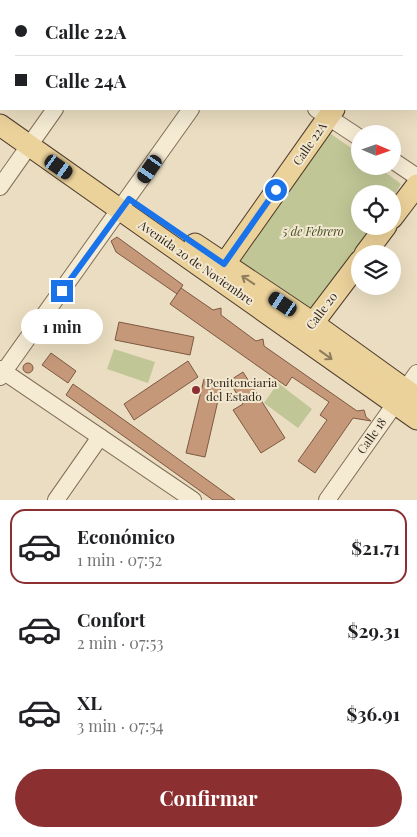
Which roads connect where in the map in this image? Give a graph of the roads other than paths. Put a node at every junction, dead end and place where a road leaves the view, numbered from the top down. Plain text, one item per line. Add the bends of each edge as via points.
1 (0, 110) edge
2 (54, 110) edge
3 (190, 110) edge
4 (326, 111) edge
5 (0, 125) edge
6 (351, 131) edge
7 (32, 141) junction
8 (401, 166) edge
9 (417, 177) edge
10 (417, 185) edge
11 (0, 187) edge
12 (124, 205) junction
13 (401, 206) edge
14 (220, 270) junction
15 (351, 273) edge
16 (308, 330) junction
17 (1, 373) edge
18 (408, 391) edge
19 (417, 419) edge
20 (100, 437) junction
21 (192, 499) edge
22 (56, 500) edge
23 (326, 500) edge

1 - 7 main road, Avenida 20 de Noviembre
2 - 7 street
3 - 12 street
4 - 6 street
4 - 14 main road, Calle 22A
5 - 7 main road, Avenida 20 de Noviembre
7 - 11 street
7 - 12 main road, Avenida 20 de Noviembre
8 - 9 street
10 - 13 main road
12 - 14 main road, Avenida 20 de Noviembre
12 - 17 street
14 - 16 main road, Avenida 20 de Noviembre
15 - 16 main road, Calle 20
16 - 18 main road, Avenida 20 de Noviembre
17 - 20 street
18 - 19 main road, Avenida 20 de Noviembre
18 - 23 street, Calle 18
20 - 21 street
20 - 22 street

